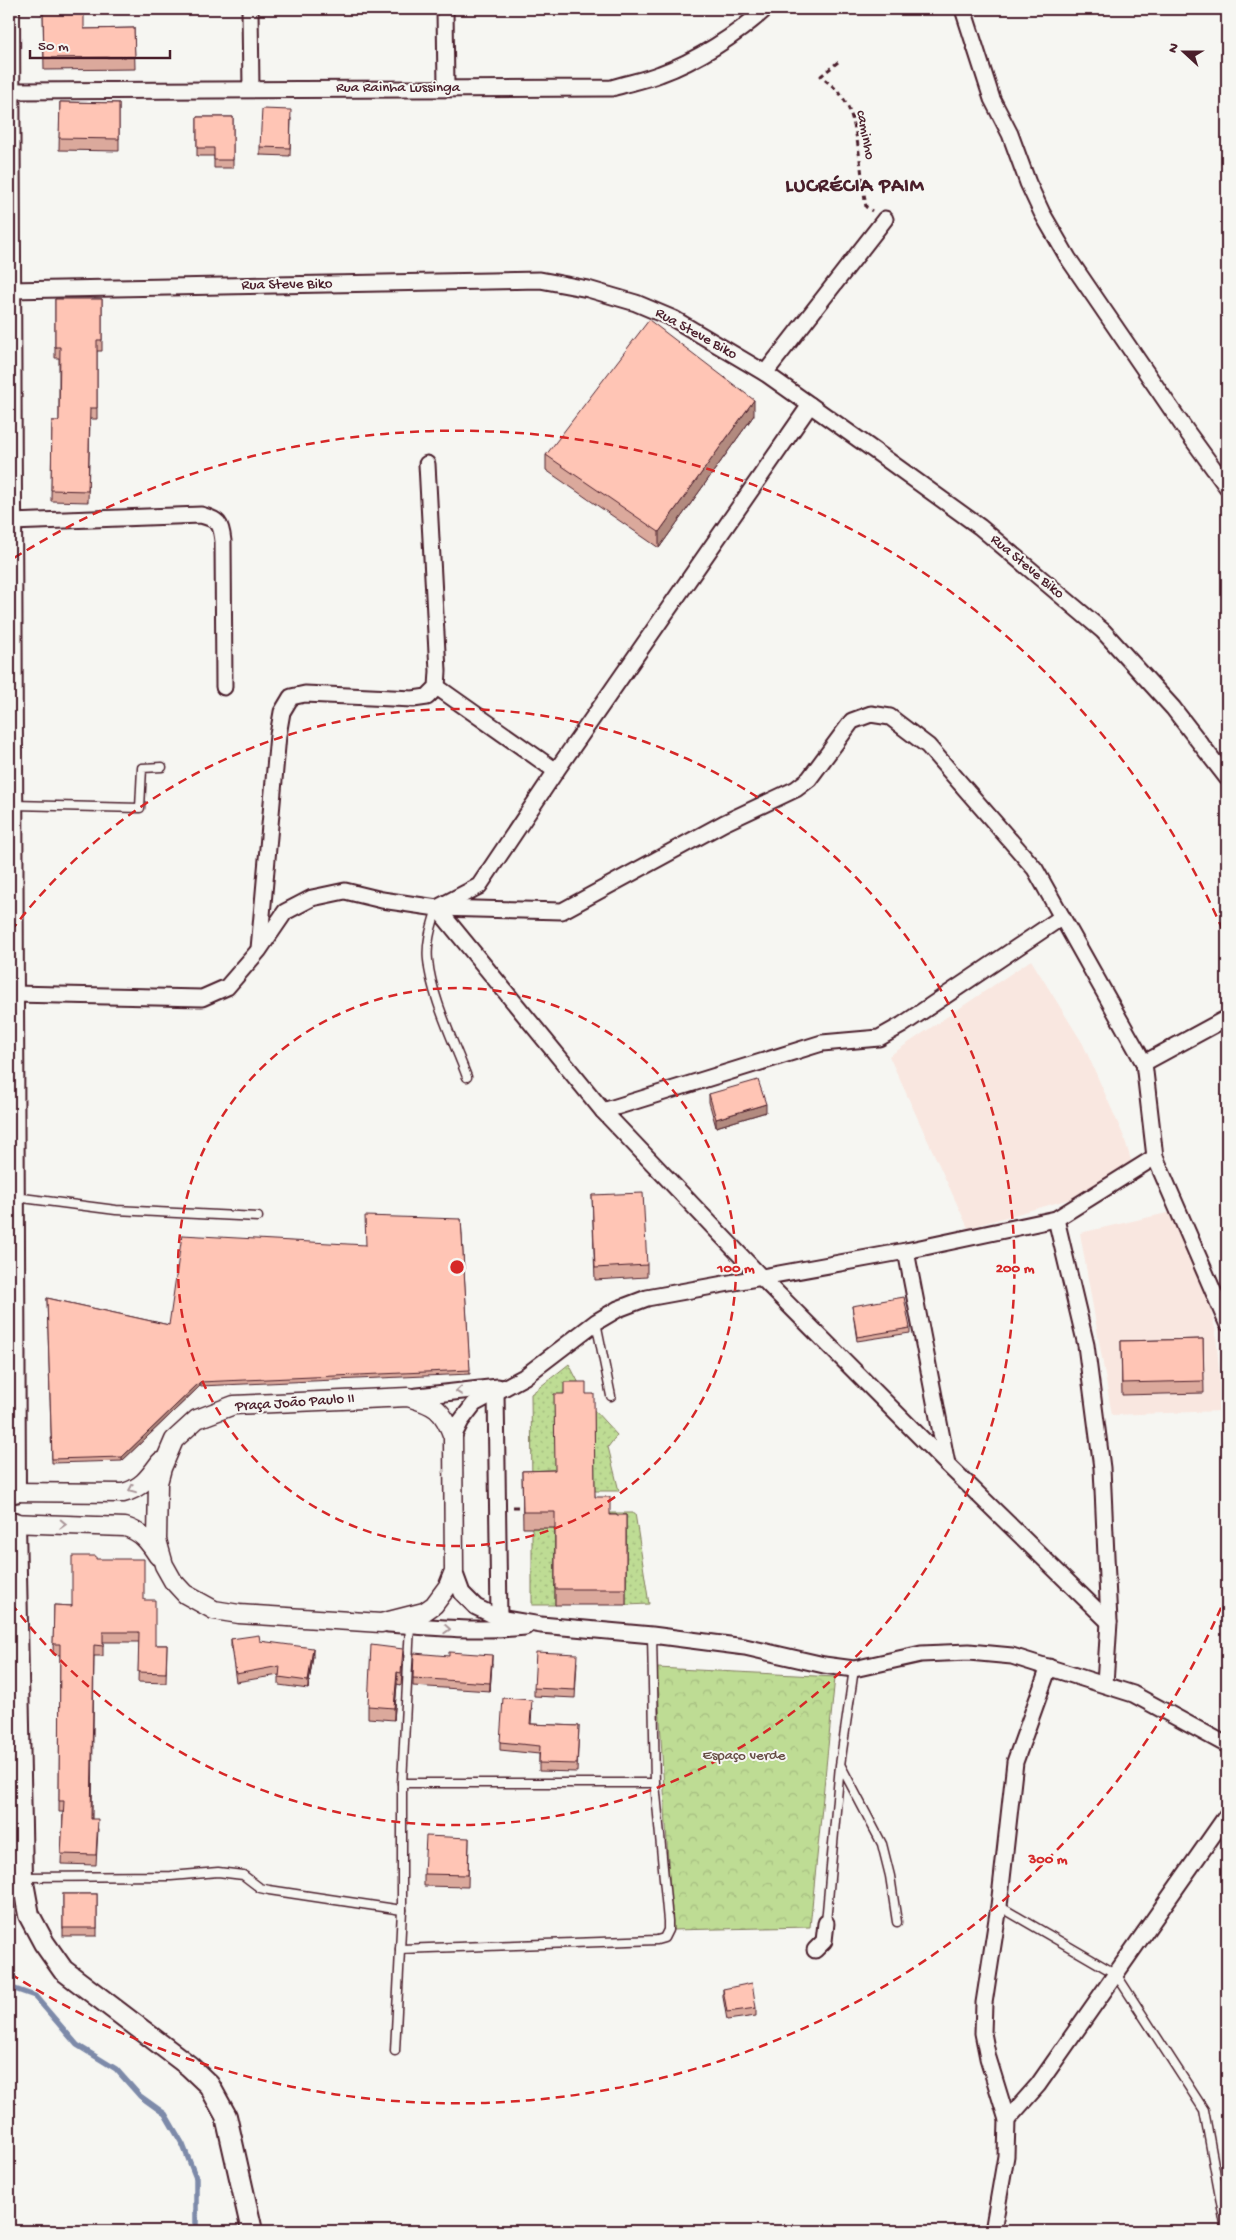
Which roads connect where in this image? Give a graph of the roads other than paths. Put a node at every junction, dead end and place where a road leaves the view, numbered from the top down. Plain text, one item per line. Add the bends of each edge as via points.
1 (9, 9) edge
2 (250, 9) edge
3 (445, 9) edge
4 (765, 9) edge
5 (963, 9) edge
6 (446, 88) junction
7 (251, 89) junction
8 (10, 91) edge
9 (885, 219) road end
10 (10, 290) edge
11 (10, 352) edge
12 (765, 373) junction
13 (810, 405) junction
14 (10, 420) edge
15 (427, 464) dead end
16 (1227, 487) edge
17 (10, 493) edge
18 (11, 522) junction
19 (224, 687) dead end
20 (436, 687) junction
21 (162, 767) dead end
22 (556, 771) junction
23 (1227, 778) edge
24 (12, 805) junction
25 (437, 908) junction
26 (1062, 917) junction
27 (259, 950) junction
28 (13, 994) junction
29 (1227, 1018) edge
30 (1144, 1063) junction
31 (467, 1077) dead end
32 (603, 1111) junction
33 (1155, 1157) junction
34 (13, 1197) junction
35 (258, 1217) dead end
36 (1056, 1219) junction
37 (906, 1251) junction
38 (11, 1258) edge
39 (760, 1277) junction
40 (596, 1322) junction
41 (1227, 1323) edge
42 (501, 1389) junction
43 (611, 1396) dead end
44 (408, 1397) junction
45 (453, 1437) junction
46 (174, 1440) junction
47 (947, 1464) junction
48 (11, 1492) edge
49 (11, 1523) edge
50 (454, 1571) junction
51 (173, 1581) junction
52 (499, 1618) junction
53 (1109, 1622) junction
54 (381, 1623) junction
55 (410, 1625) junction
56 (541, 1625) junction
57 (652, 1635) junction
58 (1049, 1667) junction
59 (854, 1669) junction
60 (1105, 1684) junction
61 (1227, 1745) edge
62 (840, 1765) junction
63 (402, 1783) junction
64 (655, 1783) junction
65 (1227, 1815) edge
66 (18, 1887) edge
67 (999, 1906) junction
68 (402, 1910) junction
69 (897, 1922) dead end
70 (826, 1923) joint
71 (400, 1949) junction
72 (815, 1950) dead end
73 (1116, 1974) junction
74 (395, 2051) dead end
75 (1006, 2120) junction
76 (1226, 2230) edge
77 (252, 2231) edge
78 (993, 2231) edge

1 - 8 main road
2 - 7 street
3 - 6 street
4 - 6 street, Rua Rainha Lussinga via 702,54 660,74 612,88
5 - 16 street via 992,99 1042,213 1068,258
6 - 7 street, Rua Rainha Lussinga
7 - 8 street, Rua Rainha Lussinga
8 - 10 main road
9 - 12 street
10 - 11 main road
10 - 12 street, Rua Steve Biko via 540,280 636,303 674,319
11 - 14 main road
12 - 13 street, Rua Steve Biko
13 - 22 street
13 - 23 street, Rua Steve Biko via 980,527 1103,631 1173,708
14 - 17 main road
15 - 20 street via 438,671
17 - 18 main road
18 - 19 street via 201,516 214,519 221,527 223,541
18 - 24 main road
20 - 22 street
20 - 27 street via 427,697 413,699 305,694 291,697 282,712 278,735
21 - 24 lane via 142,768 140,808
22 - 25 street via 479,886
24 - 28 main road
25 - 26 street via 562,911 724,823 796,789 809,778 852,721 871,714 890,717 928,746 1035,869
25 - 27 street via 345,891 312,898 285,912
25 - 31 lane via 429,939 431,981
25 - 32 street
26 - 30 street
26 - 32 street via 879,1038 822,1042
27 - 28 street via 227,987 202,998
28 - 34 main road
29 - 30 street
30 - 33 street
32 - 39 street
33 - 36 street
33 - 41 street
34 - 35 lane via 116,1210
34 - 38 main road
36 - 37 street
36 - 53 street via 1086,1345 1102,1468
37 - 39 street
37 - 47 street
38 - 48 main road
39 - 40 street via 647,1298
39 - 47 street
40 - 42 street via 524,1377
40 - 43 lane
42 -> 44 street
42 - 45 street via 474,1404
42 - 52 street
44 - 45 street, Praça João Paulo II via 439,1410 447,1419
44 - 46 street, Praça João Paulo II via 234,1405 196,1419
45 - 50 street, Praça João Paulo II
46 -> 48 street via 146,1481 135,1490 90,1494
46 - 51 street, Praça João Paulo II via 158,1484 156,1509 157,1540 164,1565
47 - 53 street
48 - 49 street via 26,1499 28,1508 26,1516
49 -> 51 street via 125,1527 147,1540
49 - 66 main road
50 - 52 street via 462,1593 476,1606
50 - 54 street, Praça João Paulo II via 434,1605 424,1612
51 - 54 street, Praça João Paulo II via 185,1594 214,1610
52 - 56 street
53 - 60 street
54 - 55 street, Praça João Paulo II
55 -> 56 street, Praça João Paulo II via 500,1630
55 - 63 lane
56 - 57 street
57 - 59 street via 745,1647
57 - 64 lane
58 - 59 street via 1012,1656 969,1652 921,1654
58 - 60 street
58 - 67 street via 1014,1762
59 - 62 lane
60 - 61 street via 1133,1694
62 - 69 lane via 882,1844
62 - 70 lane
63 - 64 lane
63 - 68 lane
64 - 71 lane via 668,1921 664,1938
65 - 73 street
66 - 68 lane via 218,1872 242,1876 269,1890
66 - 77 main road via 44,1943 63,1970 189,2066 208,2085 226,2116
67 - 73 lane
67 - 75 street via 984,2004 983,2033
68 - 71 lane
70 - 72 street via 824,1941
71 - 74 lane
73 - 75 street via 1038,2085
73 - 76 lane via 1204,2110
75 - 78 street via 1006,2156

